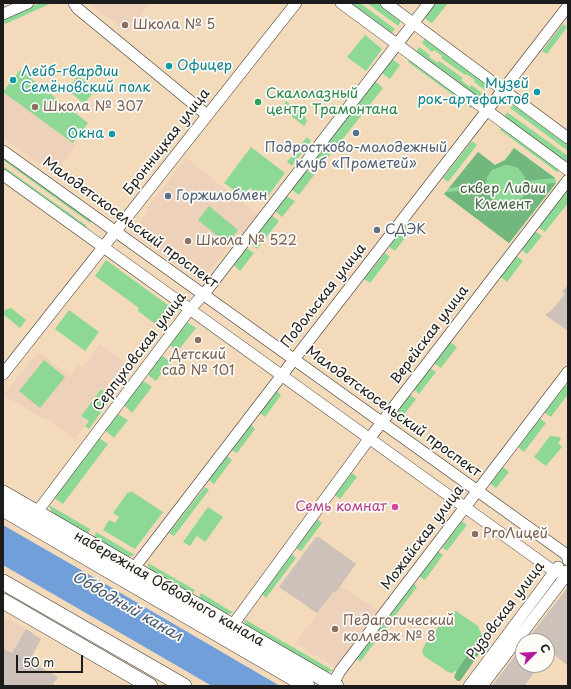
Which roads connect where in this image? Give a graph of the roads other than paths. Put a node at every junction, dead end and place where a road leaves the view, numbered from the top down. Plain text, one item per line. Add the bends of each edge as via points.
1 (28, 3) edge
2 (74, 3) edge
3 (296, 3) edge
4 (341, 3) edge
5 (386, 3) edge
6 (429, 3) edge
7 (568, 6) edge
8 (3, 14) edge
9 (413, 24) junction
10 (398, 44) junction
11 (503, 90) junction
12 (488, 111) junction
13 (207, 115) junction
14 (568, 138) edge
15 (3, 151) edge
16 (568, 170) edge
17 (3, 176) edge
18 (568, 180) edge
19 (116, 231) junction
20 (103, 247) junction
21 (204, 294) junction
22 (190, 309) junction
23 (294, 359) junction
24 (568, 372) edge
25 (3, 374) edge
26 (282, 375) junction
27 (382, 422) junction
28 (369, 439) junction
29 (478, 491) junction
30 (3, 493) edge
31 (466, 508) junction
32 (3, 509) edge
33 (37, 512) junction
34 (568, 556) edge
35 (134, 568) junction
36 (554, 572) junction
37 (568, 572) edge
38 (3, 582) edge
39 (3, 601) edge
40 (232, 626) junction
41 (334, 685) edge
42 (150, 686) edge
43 (184, 686) edge
44 (307, 686) edge
45 (469, 686) edge
46 (482, 686) edge

1 - 8 street
2 - 13 street
3 - 13 street, Бронницкая улица
4 - 10 street
5 - 9 street
6 - 9 street, Серпуховская улица
7 - 11 street, Подольская улица
9 - 10 street, Серпуховская улица
9 - 11 street
10 - 12 street
10 - 21 street, Серпуховская улица
11 - 12 street, Подольская улица
11 - 14 street
12 - 16 street
12 - 23 street, Подольская улица
13 - 19 street, Бронницкая улица
15 - 19 street, Малодетскосельский проспект
17 - 20 street
18 - 27 street, Верейская улица
19 - 20 street, Бронницкая улица
19 - 21 street, Малодетскосельский проспект
20 - 22 street
20 - 25 street, Бронницкая улица
21 - 22 street, Серпуховская улица
21 - 23 street, Малодетскосельский проспект
22 - 26 street
22 - 33 street, Серпуховская улица
23 - 26 street, Подольская улица
23 - 27 street, Малодетскосельский проспект
24 - 29 street, Можайская улица
26 - 28 street
26 - 35 street, Подольская улица
27 - 28 street, Верейская улица
27 - 29 street, Малодетскосельский проспект
28 - 31 street
28 - 40 street, Верейская улица
29 - 31 street, Можайская улица
29 - 34 street, Малодетскосельский проспект
30 - 33 main road, набережная Обводного канала
31 - 36 street
31 - 41 street, Можайская улица via 340,671
32 - 44 main road, набережная Обводного канала
33 - 35 main road, набережная Обводного канала
34 - 36 street, Рузовская улица
35 - 40 main road, набережная Обводного канала
36 - 37 street
36 - 45 street, Рузовская улица
37 - 46 street, Рузовская улица
38 - 43 main road
39 - 42 main road
40 - 41 main road, набережная Обводного канала

